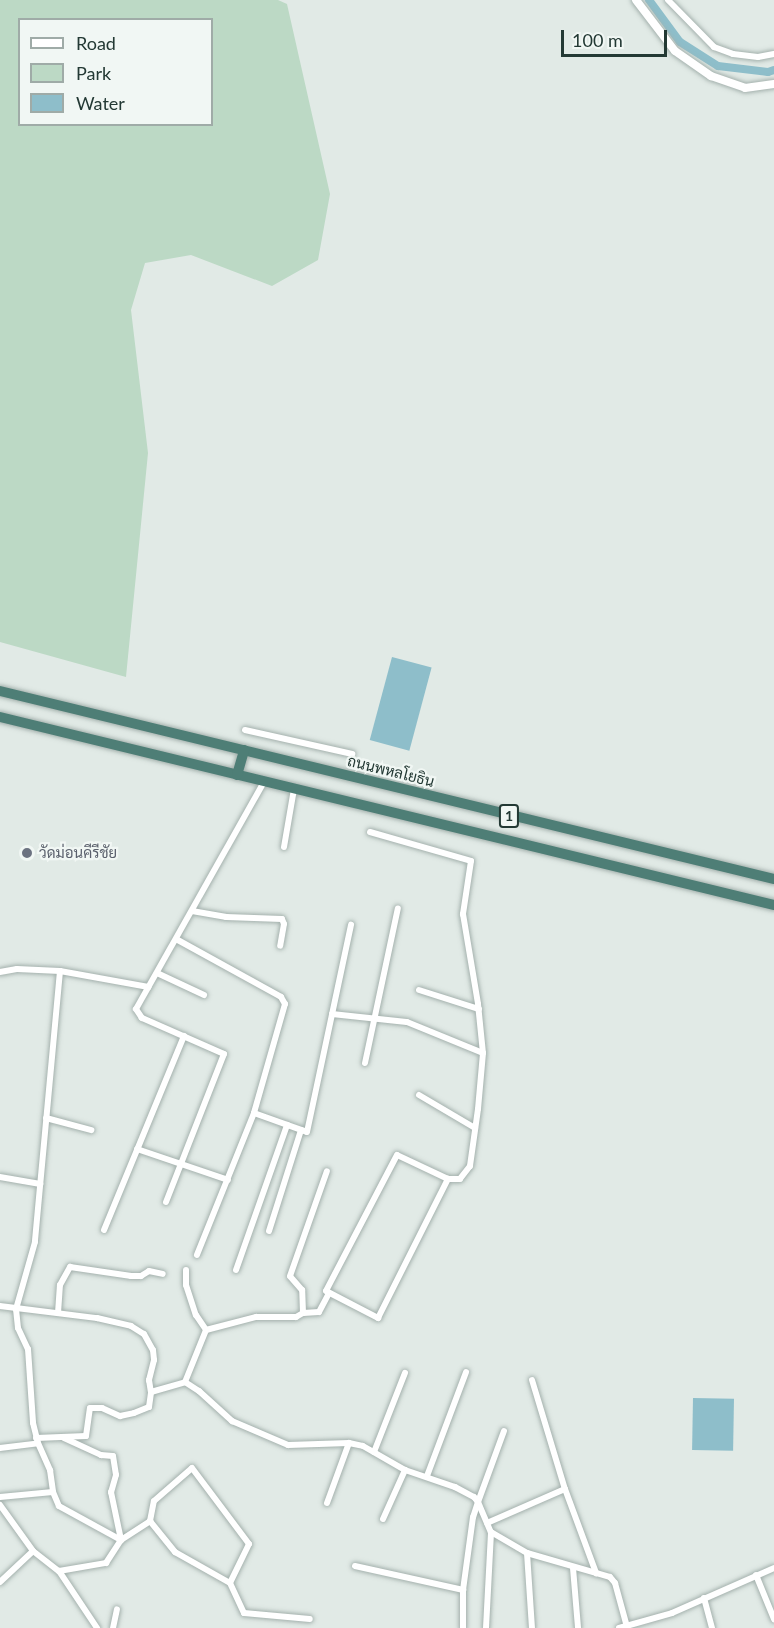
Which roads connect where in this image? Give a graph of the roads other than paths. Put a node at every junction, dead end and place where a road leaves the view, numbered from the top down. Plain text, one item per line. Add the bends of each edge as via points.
1 (636, 0) edge
2 (668, 0) edge
3 (774, 54) edge
4 (774, 84) edge
5 (0, 691) edge
6 (0, 717) edge
7 (245, 730) dead end
8 (244, 750) junction
9 (352, 754) dead end
10 (237, 775) junction
11 (264, 782) junction
12 (294, 789) junction
13 (370, 832) dead end
14 (284, 847) dead end
15 (774, 879) edge
16 (774, 905) edge
17 (398, 908) dead end
18 (192, 911) junction
19 (351, 925) dead end
20 (176, 939) junction
21 (280, 946) dead end
22 (60, 971) junction
23 (0, 972) edge
24 (157, 974) junction
25 (149, 987) junction
26 (419, 990) dead end
27 (204, 995) dead end
28 (479, 1009) junction
29 (332, 1014) junction
30 (375, 1018) junction
31 (183, 1036) junction
32 (483, 1053) junction
33 (365, 1064) dead end
34 (419, 1095) dead end
35 (254, 1113) junction
36 (46, 1118) junction
37 (287, 1125) junction
38 (475, 1128) junction
39 (91, 1130) dead end
40 (301, 1130) junction
41 (137, 1149) junction
42 (181, 1164) junction
43 (327, 1171) dead end
44 (0, 1177) edge
45 (448, 1179) junction
46 (228, 1180) junction
47 (40, 1184) junction
48 (166, 1202) dead end
49 (105, 1230) dead end
50 (269, 1231) dead end
51 (197, 1255) dead end
52 (186, 1270) dead end
53 (236, 1270) dead end
54 (163, 1274) dead end
55 (329, 1293) junction
56 (0, 1306) edge
57 (16, 1309) junction
58 (58, 1313) junction
59 (303, 1313) junction
60 (206, 1330) junction
61 (466, 1372) dead end
62 (405, 1373) dead end
63 (532, 1380) dead end
64 (185, 1382) junction
65 (151, 1392) junction
66 (504, 1431) dead end
67 (62, 1437) junction
68 (37, 1441) junction
69 (350, 1443) junction
70 (0, 1448) edge
71 (374, 1452) junction
72 (405, 1470) junction
73 (427, 1476) junction
74 (565, 1490) junction
75 (53, 1492) junction
76 (0, 1497) edge
77 (478, 1502) junction
78 (327, 1503) dead end
79 (0, 1505) edge
80 (383, 1519) dead end
81 (150, 1521) junction
82 (487, 1523) junction
83 (491, 1532) junction
84 (122, 1540) junction
85 (33, 1551) junction
86 (527, 1553) junction
87 (355, 1566) dead end
88 (573, 1568) junction
89 (774, 1568) edge
90 (59, 1571) junction
91 (596, 1573) junction
92 (756, 1575) junction
93 (0, 1582) edge
94 (230, 1583) junction
95 (463, 1590) junction
96 (704, 1598) junction
97 (117, 1609) dead end
98 (310, 1619) dead end
99 (774, 1619) edge
100 (641, 1626) edge
101 (627, 1627) edge
102 (97, 1628) edge
103 (113, 1628) edge
104 (463, 1628) edge
105 (486, 1628) edge
106 (532, 1628) edge
107 (578, 1628) edge
108 (619, 1628) edge
109 (712, 1628) edge

1 - 4 street via 675,51 711,76 745,88
2 - 3 street via 714,47 758,57
5 - 8 highway, ถนนพหลโยธิน / 1
6 - 10 highway, 1
7 - 9 street
8 - 10 highway
8 - 15 highway, ถนนพหลโยธิน / 1
10 - 11 highway, 1
11 - 12 highway, 1
11 - 18 street
12 - 14 street
12 - 16 highway, 1
13 - 28 street via 471,861 463,914
17 - 30 street
18 - 20 street
18 - 21 street via 282,919
19 - 29 street
20 - 24 street
20 - 35 street via 284,1001
22 - 23 street
22 - 25 street
22 - 36 street
24 - 25 street
24 - 27 street
25 - 31 street via 136,1009 142,1018
26 - 28 street
28 - 32 street
29 - 30 street
29 - 40 street via 307,1132
30 - 32 street via 407,1022
30 - 33 street
31 - 41 street
31 - 42 street via 224,1054
32 - 38 street
34 - 38 street
35 - 37 street
35 - 46 street
36 - 39 street
36 - 47 street
37 - 40 street
37 - 53 street
38 - 45 street via 470,1166 460,1179
40 - 50 street
41 - 42 street
41 - 49 street
42 - 46 street
42 - 48 street
43 - 59 street via 290,1276 302,1290
44 - 47 street
45 - 55 street via 378,1318
45 - 55 street via 397,1155 326,1291
46 - 51 street
47 - 57 street via 35,1242
52 - 60 street via 186,1285 196,1315
54 - 58 street via 149,1271 131,1276 70,1267 60,1285
55 - 59 street via 319,1312
56 - 57 street
57 - 58 street
57 - 68 street via 18,1328 28,1349
58 - 65 street via 131,1326 144,1334 153,1350
59 - 60 street via 296,1317 256,1317
60 - 64 street
61 - 73 street
62 - 71 street
63 - 74 street
64 - 65 street
64 - 69 street via 232,1421 288,1445
65 - 67 street via 148,1407 134,1413 120,1416 102,1408 90,1408 87,1436
66 - 77 street
67 - 68 street
67 - 84 street via 82,1448 114,1457 116,1475 111,1492
68 - 70 street
68 - 75 street via 50,1470
69 - 71 street
69 - 78 street
71 - 72 street
72 - 73 street
72 - 80 street
73 - 77 street via 465,1491
74 - 82 street
74 - 91 street
75 - 76 street
75 - 84 street via 59,1506 71,1515
77 - 82 street
77 - 95 street
79 - 85 street
81 - 84 street
81 - 94 street via 175,1552
81 - 94 street via 154,1501 192,1468 249,1544
82 - 83 street
83 - 86 street
83 - 105 street
84 - 90 street via 106,1563
85 - 90 street
85 - 93 street
86 - 88 street
86 - 106 street
87 - 95 street
88 - 91 street
88 - 107 street
89 - 92 street
90 - 102 street
91 - 101 street via 612,1579
92 - 96 street
92 - 99 street
94 - 98 street via 244,1613
95 - 104 street
96 - 100 street
96 - 109 street
97 - 103 street
100 - 101 street
101 - 108 street

